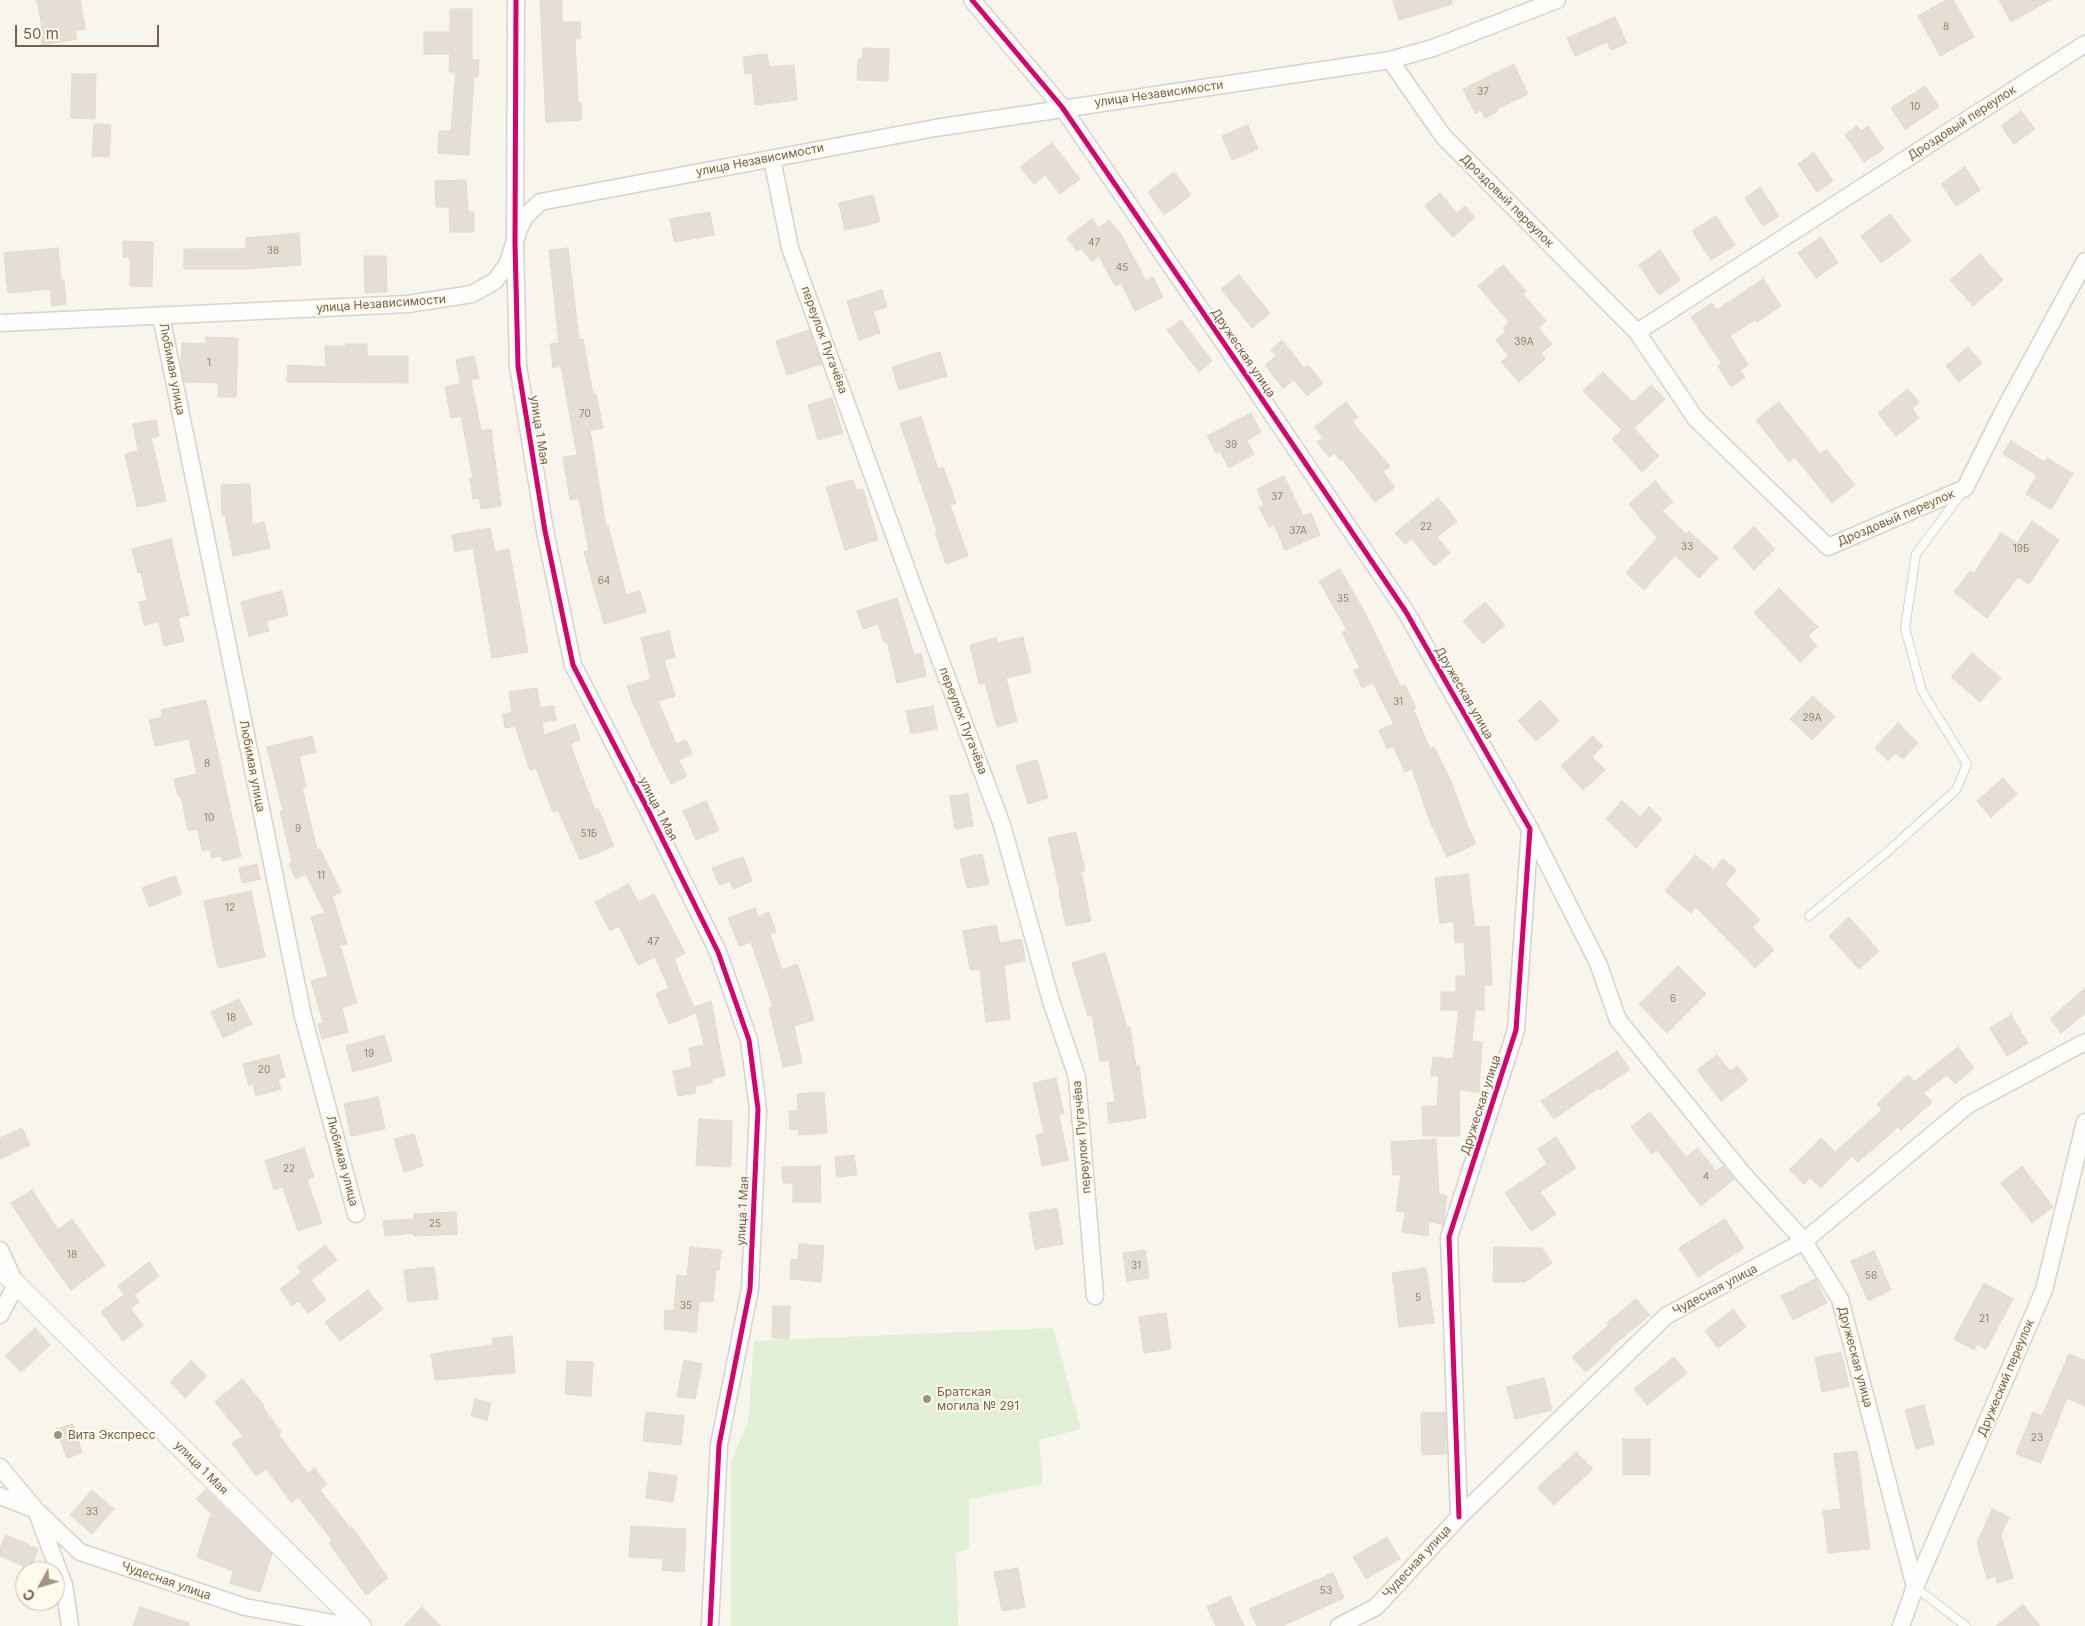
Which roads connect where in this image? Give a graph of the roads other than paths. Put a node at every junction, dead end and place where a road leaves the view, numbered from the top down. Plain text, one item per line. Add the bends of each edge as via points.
1 (516, 0) edge
2 (972, 0) edge
3 (1557, 0) edge
4 (2085, 44) edge
5 (1390, 60) junction
6 (1062, 108) junction
7 (772, 158) junction
8 (514, 243) junction
9 (2085, 261) edge
10 (161, 316) junction
11 (0, 323) edge
12 (1637, 332) junction
13 (1965, 488) junction
14 (1530, 829) junction
15 (1809, 916) dead end
16 (2085, 1042) edge
17 (2085, 1122) edge
18 (356, 1214) dead end
19 (1804, 1241) junction
20 (0, 1250) edge
21 (0, 1268) edge
22 (16, 1285) junction
23 (1095, 1296) dead end
24 (0, 1315) edge
25 (0, 1466) edge
26 (0, 1496) edge
27 (36, 1510) junction
28 (1459, 1517) junction
29 (1915, 1587) junction
30 (70, 1626) edge
31 (350, 1626) edge
32 (361, 1626) edge
33 (710, 1626) edge
34 (1340, 1626) edge
35 (1901, 1626) edge
36 (1966, 1626) edge

1 - 8 street, улица 1 Мая
2 - 6 street, Дружеская улица
3 - 5 street, улица Независимости via 1433,48
4 - 12 street, Дроздовый переулок
5 - 6 street, улица Независимости
5 - 12 street, Дроздовый переулок via 1443,136
6 - 7 street, улица Независимости
6 - 14 street, Дружеская улица via 1406,612
7 - 8 street, улица Независимости via 540,202 525,217
7 - 23 street, переулок Пугачёва via 790,248 1002,825 1051,1001 1077,1077
8 - 10 street, улица Независимости via 507,265 495,281 472,294 408,304
8 - 33 street, улица 1 Мая via 518,366 545,531 573,665 718,952 749,1040 758,1109 750,1289 719,1445
9 - 13 street, Дроздовый переулок
10 - 11 street, улица Независимости
10 - 18 street, Любимая улица via 303,1016
12 - 13 street, Дроздовый переулок via 1696,419 1828,547
13 - 15 lane via 1916,554 1905,628 1922,691 1967,764 1956,790
14 - 19 street, Дружеская улица via 1598,963 1618,1020 1743,1174
14 - 28 street, Дружеская улица via 1516,1030 1449,1237
16 - 19 street, Чудесная улица via 1968,1105
17 - 29 street, Дружеский переулок via 2044,1290
19 - 28 street, Чудесная улица via 1666,1316
19 - 29 street, Дружеская улица via 1840,1299
20 - 22 street
21 - 22 street, улица 1 Мая
22 - 24 street
22 - 32 street, улица 1 Мая
25 - 27 street
26 - 27 street, Чудесная улица
27 - 30 street via 64,1584
27 - 31 street, Чудесная улица via 80,1552 245,1607
28 - 34 street, Чудесная улица via 1376,1607
29 - 35 street, Дружеский переулок
29 - 36 lane

